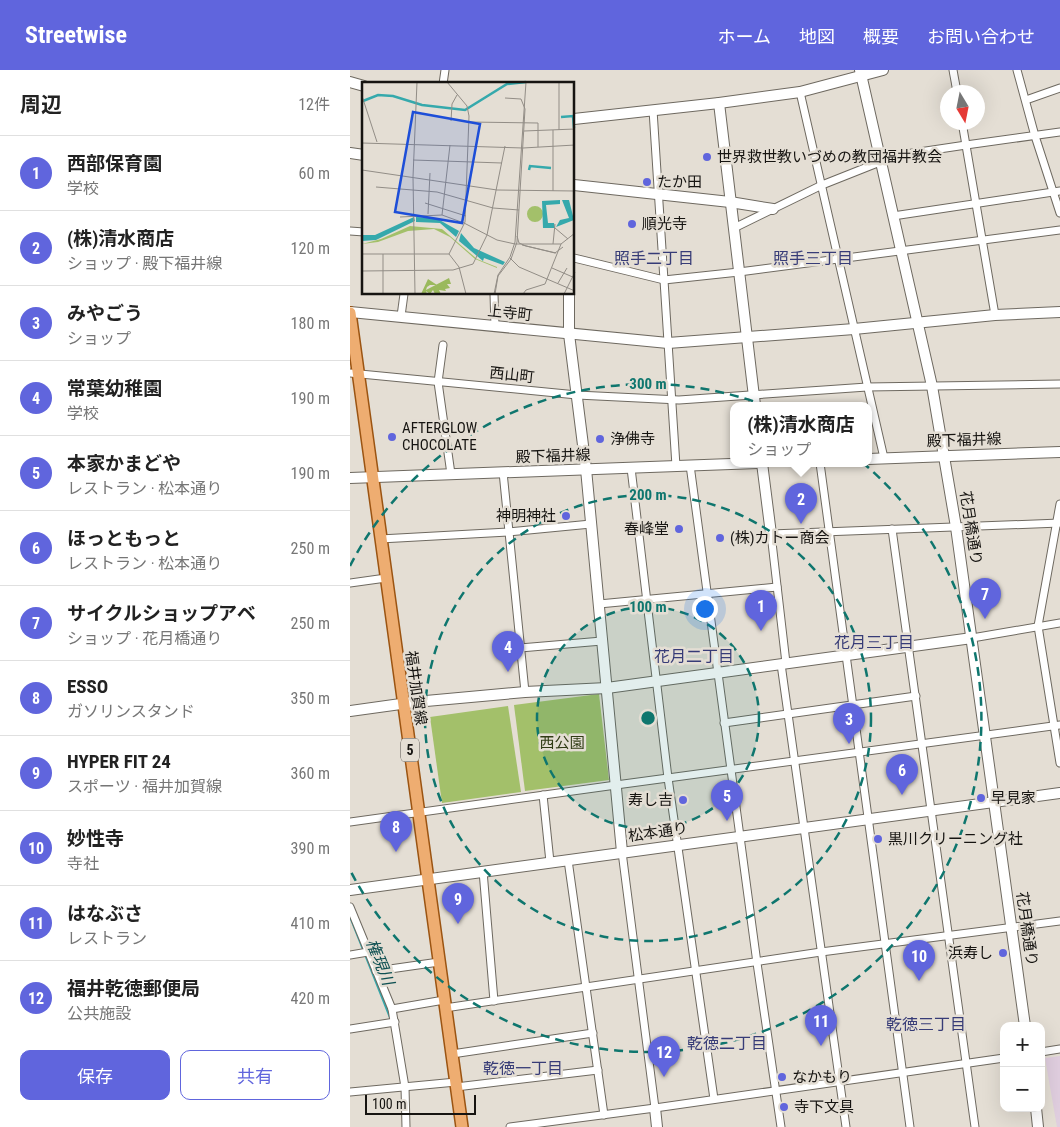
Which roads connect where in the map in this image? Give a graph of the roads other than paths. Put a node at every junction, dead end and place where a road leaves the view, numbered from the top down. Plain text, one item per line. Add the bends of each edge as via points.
1 (882, 70) edge
2 (953, 70) edge
3 (1017, 70) edge
4 (861, 73) edge
5 (956, 85) edge
6 (1060, 88) edge
7 (800, 92) junction
8 (1026, 100) junction
9 (718, 103) junction
10 (653, 110) junction
11 (575, 119) edge
12 (963, 130) edge
13 (1060, 132) edge
14 (1035, 136) junction
15 (966, 144) junction
16 (880, 160) junction
17 (575, 185) edge
18 (822, 185) junction
19 (1057, 191) edge
20 (658, 194) junction
21 (730, 202) junction
22 (976, 204) junction
23 (773, 208) junction
24 (1060, 213) edge
25 (893, 216) junction
26 (734, 228) junction
27 (1060, 230) edge
28 (982, 239) junction
29 (900, 250) junction
30 (575, 258) edge
31 (837, 259) junction
32 (739, 272) junction
33 (664, 280) junction
34 (404, 295) edge
35 (494, 295) edge
36 (569, 295) edge
37 (350, 312) edge
38 (1060, 312) edge
39 (995, 315) junction
40 (401, 316) junction
41 (917, 323) junction
42 (496, 327) junction
43 (854, 329) junction
44 (569, 334) junction
45 (747, 337) junction
46 (668, 344) junction
47 (443, 345) dead end
48 (354, 374) edge
49 (438, 382) junction
50 (1060, 384) edge
51 (932, 386) junction
52 (867, 387) junction
53 (576, 395) junction
54 (671, 399) junction
55 (754, 400) edge
56 (871, 402) edge
57 (872, 408) edge
58 (1060, 452) edge
59 (944, 456) junction
60 (884, 458) junction
61 (872, 459) edge
62 (730, 464) edge
63 (690, 465) junction
64 (676, 466) junction
65 (763, 467) edge
66 (821, 467) edge
67 (631, 468) junction
68 (586, 469) junction
69 (503, 472) junction
70 (451, 474) junction
71 (372, 477) junction
72 (350, 478) edge
73 (1060, 504) edge
74 (1058, 523) edge
75 (591, 524) junction
76 (956, 527) junction
77 (892, 529) junction
78 (508, 532) junction
79 (829, 532) junction
80 (771, 534) junction
81 (380, 539) junction
82 (386, 578) junction
83 (350, 583) edge
84 (777, 587) junction
85 (707, 594) junction
86 (646, 599) junction
87 (599, 604) junction
88 (1060, 623) edge
89 (1038, 626) junction
90 (972, 638) junction
91 (602, 641) junction
92 (910, 646) junction
93 (520, 648) junction
94 (845, 655) junction
95 (784, 664) junction
96 (717, 674) junction
97 (656, 681) junction
98 (607, 688) junction
99 (525, 692) junction
100 (916, 696) junction
101 (403, 704) junction
102 (852, 705) junction
103 (350, 711) edge
104 (788, 714) junction
105 (724, 723) junction
106 (1057, 726) edge
107 (984, 736) junction
108 (922, 744) junction
109 (858, 752) junction
110 (794, 761) junction
111 (1060, 763) edge
112 (731, 769) junction
113 (668, 778) junction
114 (616, 784) junction
115 (1060, 793) edge
116 (543, 795) junction
117 (994, 803) junction
118 (931, 811) junction
119 (418, 812) junction
120 (867, 820) junction
121 (350, 822) edge
122 (803, 828) junction
123 (740, 837) junction
124 (678, 845) junction
125 (622, 852) junction
126 (568, 860) junction
127 (550, 862) junction
128 (483, 871) junction
129 (428, 878) junction
130 (350, 890) edge
131 (350, 907) edge
132 (1060, 921) edge
133 (1012, 928) junction
134 (949, 936) junction
135 (884, 945) junction
136 (821, 952) junction
137 (364, 953) junction
138 (350, 955) edge
139 (439, 962) junction
140 (757, 963) junction
141 (376, 971) junction
142 (695, 971) junction
143 (638, 978) junction
144 (586, 986) junction
145 (494, 1001) junction
146 (445, 1004) junction
147 (392, 1009) junction
148 (395, 1022) junction
149 (1024, 1022) edge
150 (350, 1029) edge
151 (593, 1033) junction
152 (1060, 1049) edge
153 (1045, 1051) edge
154 (452, 1054) junction
155 (1000, 1059) edge
156 (967, 1064) junction
157 (598, 1070) junction
158 (903, 1074) junction
159 (840, 1082) junction
160 (456, 1085) junction
161 (403, 1087) junction
162 (776, 1091) junction
163 (350, 1092) edge
164 (714, 1099) junction
165 (655, 1108) junction
166 (1036, 1112) edge
167 (604, 1115) junction
168 (533, 1126) edge
169 (406, 1127) edge
170 (462, 1127) edge
171 (510, 1127) edge
172 (657, 1127) edge
173 (781, 1127) edge
174 (846, 1127) edge
175 (910, 1127) edge
176 (975, 1127) edge
177 (1038, 1127) edge

1 - 4 street
2 - 5 street
3 - 8 street
4 - 7 street
4 - 16 street, 花月橋通り
6 - 8 street
7 - 9 street
7 - 18 street
8 - 14 street
9 - 10 street
9 - 21 street
10 - 11 street
10 - 20 street
12 - 15 street
13 - 14 street
14 - 15 street
14 - 19 street
15 - 16 street
15 - 22 street
16 - 18 street
16 - 25 street, 花月橋通り
17 - 20 street
18 - 23 street
18 - 31 street
19 - 22 street
19 - 24 street
20 - 21 street
20 - 33 street
21 - 23 street
21 - 26 street
22 - 25 street
22 - 28 street
23 - 26 street
25 - 29 street, 花月橋通り
26 - 32 street
27 - 28 street
28 - 29 street
28 - 39 street
29 - 31 street
29 - 41 street, 花月橋通り
30 - 33 street
31 - 32 street
31 - 43 street
32 - 33 street
32 - 45 street
33 - 46 street
34 - 40 street
35 - 42 street
36 - 44 street
37 - 40 street, 上寺町
37 - 48 main road, 福井加賀線 / 5
38 - 39 street, 上寺町
39 - 41 street, 上寺町
40 - 42 street, 上寺町
41 - 43 street, 上寺町
41 - 51 street, 花月橋通り
42 - 44 street, 上寺町
43 - 45 street, 上寺町
43 - 52 street
44 - 46 street, 上寺町
44 - 53 street
45 - 46 street, 上寺町
45 - 55 street
46 - 54 street
47 - 49 street
48 - 49 street, 西山町
48 - 71 main road, 福井加賀線 / 5
49 - 53 street, 西山町
49 - 70 street
50 - 51 street, 西山町
51 - 52 street, 西山町
51 - 59 street, 花月橋通り
52 - 55 street, 西山町
52 - 56 street
53 - 54 street, 西山町
53 - 68 street
54 - 55 street, 西山町
54 - 64 street
57 - 60 street
58 - 59 street, 殿下福井線
59 - 60 street, 殿下福井線
59 - 76 street, 花月橋通り
60 - 61 street, 殿下福井線
62 - 63 street, 殿下福井線
63 - 64 street, 殿下福井線
63 - 85 street
64 - 67 street, 殿下福井線
65 - 80 street
66 - 79 street
67 - 68 street, 殿下福井線
67 - 86 street
68 - 69 street, 殿下福井線
68 - 75 street
69 - 70 street, 殿下福井線
69 - 78 street
70 - 71 street, 殿下福井線
71 - 72 street, 殿下福井線
71 - 81 main road, 福井加賀線 / 5
73 - 74 street
74 - 76 street
74 - 89 street
75 - 78 street
75 - 87 street
76 - 77 street
76 - 90 street, 花月橋通り
77 - 79 street
77 - 92 street
78 - 81 street
78 - 93 street
79 - 80 street
79 - 94 street
80 - 84 street
81 - 82 main road, 福井加賀線 / 5
82 - 83 street
82 - 101 main road, 福井加賀線 / 5
84 - 85 street
84 - 95 street
85 - 86 street
85 - 96 street
86 - 87 street
86 - 97 street
87 - 91 street
88 - 89 street
89 - 90 street
89 - 106 street
90 - 92 street
90 - 107 street, 花月橋通り
91 - 93 street
91 - 98 street
92 - 94 street
92 - 100 street
93 - 99 street
94 - 95 street
94 - 102 street
95 - 96 street
95 - 104 street
96 - 97 street
96 - 105 street
97 - 98 street
97 - 113 street
98 - 99 street
98 - 114 street
99 - 101 street
100 - 102 street
100 - 108 street
101 - 103 street
101 - 119 main road, 福井加賀線 / 5
102 - 104 street
102 - 109 street
104 - 105 street
104 - 110 street
105 - 112 street
106 - 107 street
106 - 111 street
107 - 108 street
107 - 117 street, 花月橋通り
108 - 109 street
108 - 118 street
109 - 110 street
109 - 120 street
110 - 112 street
110 - 122 street
112 - 113 street
112 - 123 street
113 - 114 street
113 - 124 street
114 - 116 street
114 - 125 street
115 - 117 street, 松本通り
116 - 119 street
116 - 127 street
117 - 118 street, 松本通り
117 - 133 street, 花月橋通り
118 - 120 street, 松本通り
118 - 134 street
119 - 121 street
119 - 129 main road, 福井加賀線 / 5
120 - 122 street, 松本通り
120 - 135 street
122 - 123 street, 松本通り
122 - 136 street
123 - 124 street, 松本通り
123 - 140 street
124 - 125 street, 松本通り
124 - 142 street
125 - 126 street, 松本通り
125 - 143 street
126 - 127 street, 松本通り
126 - 144 street
127 - 128 street, 松本通り
128 - 129 street, 松本通り
128 - 145 street
129 - 130 street, 松本通り
129 - 139 main road, 福井加賀線 / 5
131 - 137 street
132 - 133 street
133 - 134 street
133 - 149 street, 花月橋通り
134 - 135 street
134 - 156 street
135 - 136 street
135 - 158 street
136 - 140 street
136 - 159 street
137 - 138 street
137 - 141 street
139 - 141 street
139 - 146 main road, 福井加賀線 / 5
140 - 142 street
140 - 162 street
141 - 147 street
142 - 143 street
142 - 164 street
143 - 144 street
143 - 165 street
144 - 145 street
144 - 151 street
145 - 146 street
146 - 147 street
146 - 154 main road, 福井加賀線 / 5
147 - 148 street
148 - 150 street
148 - 161 street
151 - 154 street
151 - 157 street
152 - 153 street
154 - 160 main road, 福井加賀線 / 5
155 - 156 street
156 - 158 street
156 - 176 street
157 - 160 street
157 - 167 street
158 - 159 street
158 - 175 street
159 - 162 street
159 - 174 street
160 - 161 street
160 - 170 main road, 福井加賀線 / 5
161 - 163 street
161 - 169 street
162 - 164 street
162 - 173 street
164 - 165 street
165 - 167 street
165 - 172 street
166 - 177 street
167 - 168 street
168 - 171 street

